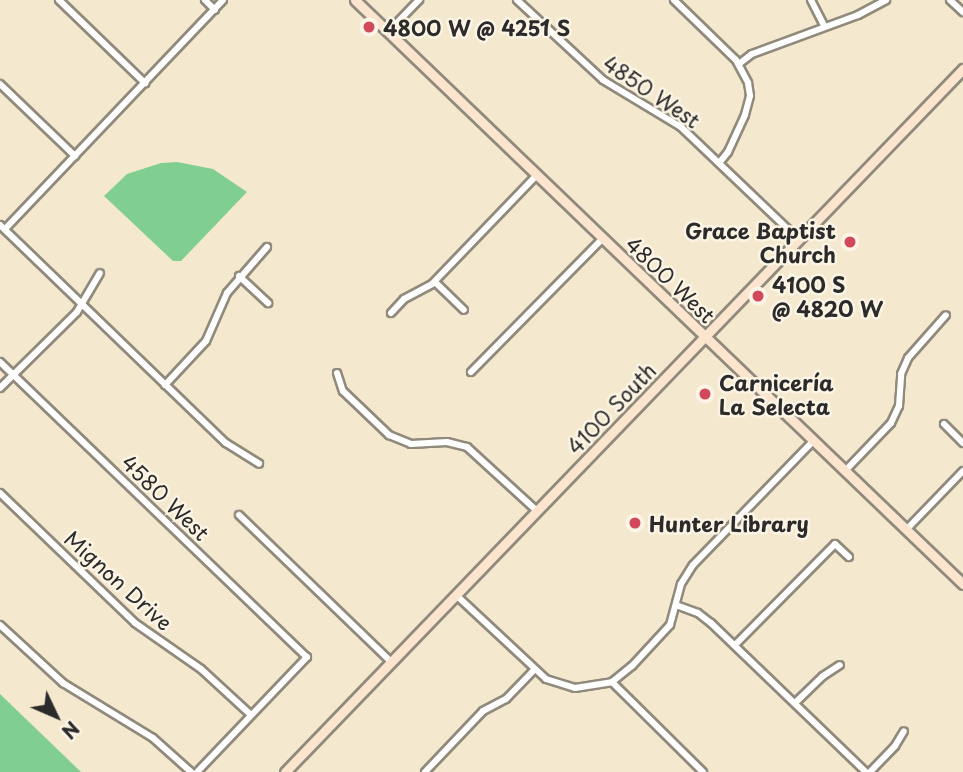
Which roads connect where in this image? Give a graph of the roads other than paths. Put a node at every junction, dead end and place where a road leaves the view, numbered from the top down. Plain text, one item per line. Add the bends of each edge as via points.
1 (59, 0) edge
2 (205, 0) edge
3 (223, 0) edge
4 (355, 0) edge
5 (419, 0) edge
6 (517, 0) edge
7 (674, 0) edge
8 (811, 0) edge
9 (886, 0) edge
10 (950, 0) edge
11 (215, 10) junction
12 (963, 12) edge
13 (825, 27) junction
14 (388, 32) junction
15 (739, 64) junction
16 (963, 69) edge
17 (0, 83) edge
18 (145, 83) junction
19 (75, 156) junction
20 (719, 163) junction
21 (537, 175) junction
22 (2, 227) edge
23 (603, 238) junction
24 (798, 239) junction
25 (267, 247) dead end
26 (100, 273) dead end
27 (239, 276) junction
28 (435, 282) junction
29 (268, 303) dead end
30 (83, 304) junction
31 (464, 310) dead end
32 (391, 313) dead end
33 (946, 315) dead end
34 (705, 335) junction
35 (0, 362) edge
36 (471, 372) dead end
37 (337, 373) dead end
38 (15, 376) junction
39 (165, 384) junction
40 (0, 388) edge
41 (944, 425) dead end
42 (814, 440) junction
43 (963, 443) edge
44 (259, 464) dead end
45 (845, 471) junction
46 (963, 471) edge
47 (0, 493) edge
48 (536, 510) junction
49 (239, 515) dead end
50 (906, 530) junction
51 (849, 556) dead end
52 (963, 584) edge
53 (456, 594) junction
54 (676, 605) junction
55 (0, 625) edge
56 (735, 645) junction
57 (391, 662) junction
58 (840, 666) dead end
59 (534, 670) junction
60 (612, 682) junction
61 (795, 704) junction
62 (251, 715) junction
63 (904, 731) dead end
64 (191, 772) edge
65 (197, 772) edge
66 (285, 772) edge
67 (425, 772) edge
68 (703, 772) edge
69 (868, 772) edge

1 - 18 street
2 - 11 street
3 - 11 street
4 - 14 main road, 4800 West
5 - 14 street
6 - 20 street, 4850 West via 603,80 674,122
7 - 15 street
8 - 13 street
9 - 13 street
10 - 12 street
11 - 18 street
13 - 15 street via 752,54
14 - 21 main road, 4800 West
15 - 20 street via 748,83 749,103 732,145
16 - 24 main road, 4100 South
17 - 19 street
18 - 19 street
19 - 22 street
20 - 24 street, 4850 West
21 - 23 main road, 4800 West
21 - 28 street
22 - 30 street
23 - 34 main road, 4800 West
23 - 36 street
24 - 34 main road, 4100 South
25 - 27 street
26 - 30 street
27 - 29 street
27 - 39 street via 211,334
28 - 31 street
28 - 32 street via 404,299
30 - 38 street
30 - 39 street
33 - 45 street via 908,358 891,423
34 - 42 main road, 4800 West
34 - 48 main road, 4100 South
35 - 38 street, 4580 West
37 - 48 street via 343,391 389,435 411,444 447,442 467,447
38 - 40 street
38 - 62 street, 4580 West via 307,657
39 - 44 street via 226,443
41 - 43 street
42 - 45 main road, 4800 West
42 - 54 street via 693,565 681,584
45 - 50 main road, 4800 West
46 - 50 street
47 - 62 street, Mignon Drive via 135,623 201,669
48 - 53 main road, 4100 South
49 - 57 street
50 - 52 main road, 4800 West
51 - 56 street via 835,544
53 - 57 main road, 4100 South
53 - 59 street
54 - 56 street via 698,613
54 - 60 street via 665,632
55 - 64 street via 62,683 153,737
56 - 61 street
57 - 66 main road, 4100 South
58 - 61 street via 825,674
59 - 60 street via 575,688
59 - 67 street via 506,699 481,714
60 - 68 street
61 - 69 street
62 - 65 street
63 - 69 street

